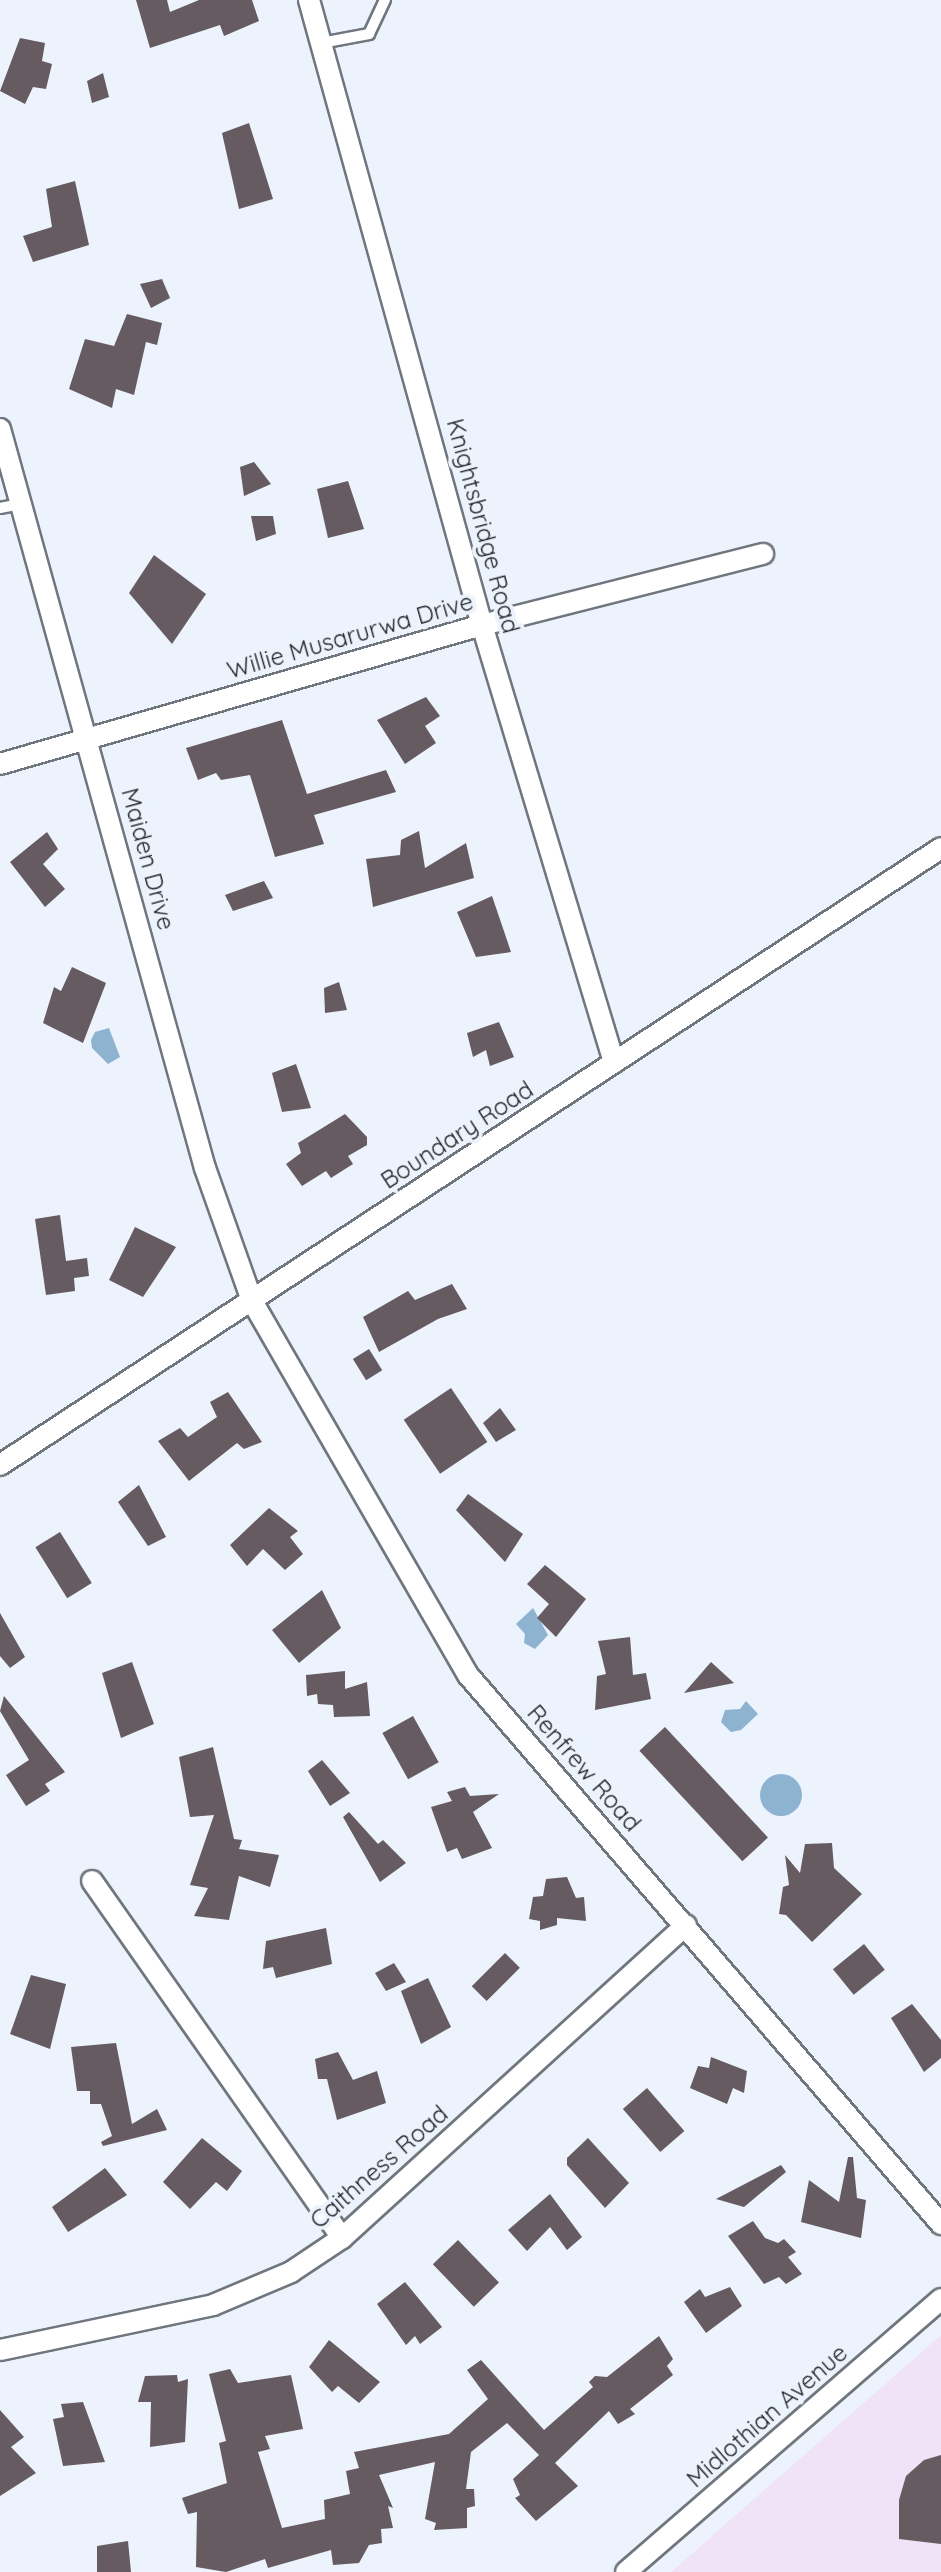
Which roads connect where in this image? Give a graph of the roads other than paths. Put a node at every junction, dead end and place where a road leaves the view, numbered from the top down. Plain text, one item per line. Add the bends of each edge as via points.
1 (309, 0) edge
2 (385, 0) edge
3 (321, 43) junction
4 (0, 429) edge
5 (21, 504) junction
6 (0, 508) edge
7 (763, 554) dead end
8 (482, 625) junction
9 (89, 738) junction
10 (0, 764) edge
11 (941, 848) edge
12 (614, 1063) junction
13 (252, 1301) junction
14 (0, 1465) edge
15 (92, 1881) dead end
16 (686, 1925) junction
17 (941, 2224) edge
18 (342, 2238) junction
19 (941, 2299) edge
20 (0, 2350) edge
21 (626, 2572) edge

1 - 3 street, Knightsbridge Road
2 - 3 lane via 369,34
3 - 8 street, Knightsbridge Road
4 - 5 street, Maiden Drive
5 - 6 lane
5 - 9 street, Maiden Drive
7 - 8 street, Willie Musarurwa Drive
8 - 9 street, Willie Musarurwa Drive
8 - 12 street, Knightsbridge Road
9 - 10 street, Willie Musarurwa Drive
9 - 13 street, Maiden Drive via 205,1168
11 - 12 street, Boundary Road
12 - 13 street, Boundary Road
13 - 14 street, Boundary Road
13 - 16 street, Renfrew Road via 468,1675
15 - 18 street
16 - 17 street, Renfrew Road
16 - 18 street, Caithness Road
18 - 20 street, Caithness Road via 291,2272 213,2305
19 - 21 street, Midlothian Avenue

